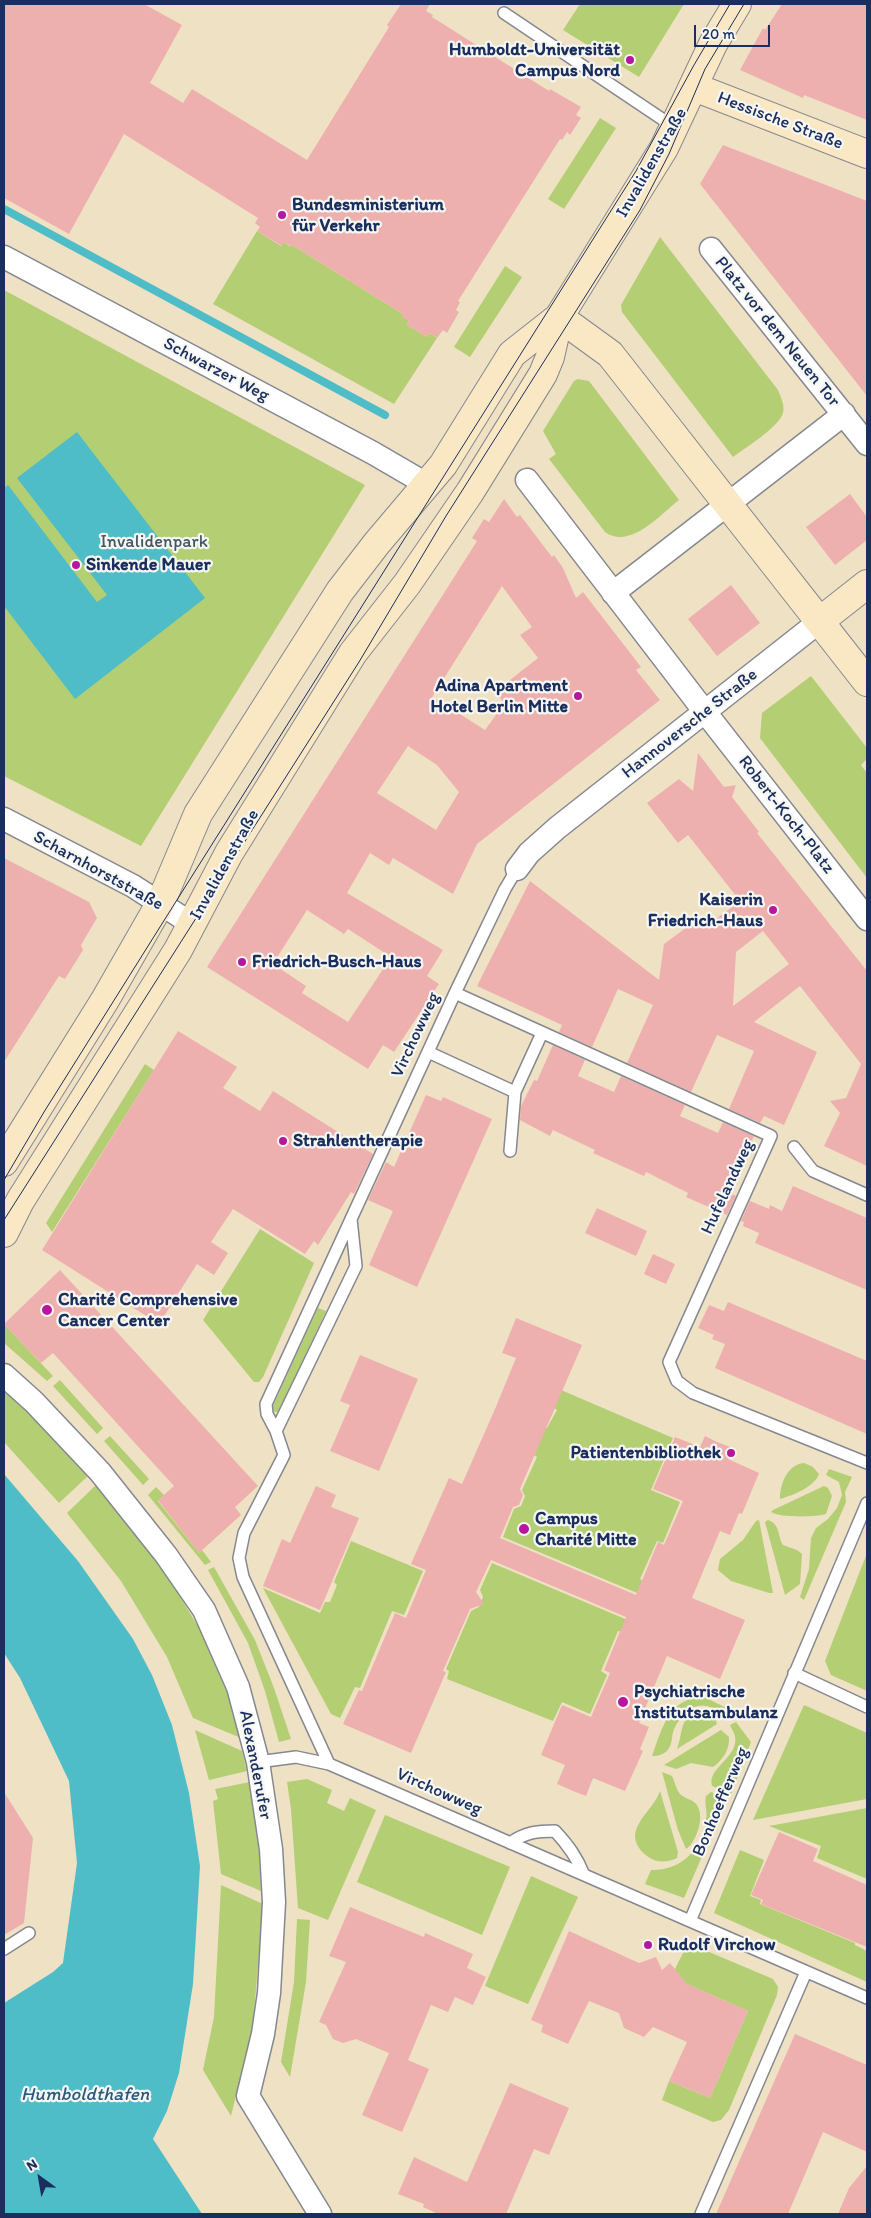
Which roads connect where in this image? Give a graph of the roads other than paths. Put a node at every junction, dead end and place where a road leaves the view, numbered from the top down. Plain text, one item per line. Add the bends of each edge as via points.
1 (737, 4) edge
2 (504, 13) dead end
3 (694, 87) junction
4 (674, 127) junction
5 (867, 154) edge
6 (711, 249) dead end
7 (4, 257) edge
8 (559, 317) junction
9 (844, 414) junction
10 (867, 444) edge
11 (527, 480) dead end
12 (428, 485) junction
13 (728, 504) junction
14 (460, 506) junction
15 (867, 584) edge
16 (613, 593) junction
17 (820, 621) junction
18 (867, 682) edge
19 (704, 712) junction
20 (4, 819) edge
21 (517, 869) joint
22 (160, 904) junction
23 (867, 919) edge
24 (192, 924) junction
25 (455, 993) junction
26 (542, 1032) junction
27 (428, 1052) junction
28 (515, 1092) junction
29 (794, 1147) dead end
30 (510, 1151) dead end
31 (4, 1162) edge
32 (867, 1195) edge
33 (351, 1218) junction
34 (4, 1233) edge
35 (4, 1375) edge
36 (276, 1431) junction
37 (867, 1463) edge
38 (867, 1503) edge
39 (794, 1673) junction
40 (867, 1707) edge
41 (258, 1762) junction
42 (329, 1764) junction
43 (510, 1843) junction
44 (584, 1875) junction
45 (686, 1920) junction
46 (28, 1933) dead end
47 (4, 1949) edge
48 (806, 1972) junction
49 (867, 1998) edge
50 (320, 2214) edge
51 (701, 2214) edge

1 - 3 main road, Invalidenstraße
2 - 4 lane
3 - 4 main road, Invalidenstraße
3 - 5 main road, Hessische Straße
4 - 8 main road, Invalidenstraße via 648,176
6 - 9 street, Platz vor dem Neuen Tor
7 - 12 street, Schwarzer Weg
8 - 12 main road, Invalidenstraße via 512,354
8 - 13 main road via 610,354
8 - 14 main road, Invalidenstraße via 543,374
9 - 10 street, Platz vor dem Neuen Tor
9 - 13 street, Platz vor dem Neuen Tor
11 - 16 street
12 - 14 main road
12 - 22 main road, Invalidenstraße via 346,583 207,798
13 - 16 street, Platz vor dem Neuen Tor
13 - 17 main road
14 - 24 main road, Invalidenstraße via 407,584 353,653 229,853
15 - 17 main road, Hannoversche Straße
16 - 19 street
17 - 18 main road
17 - 19 street, Hannoversche Straße
19 - 21 street, Hannoversche Straße via 557,828 529,853
19 - 23 street, Robert-Koch-Platz
20 - 22 street, Scharnhorststraße via 98,867
21 - 25 lane, Virchowweg
22 - 24 street, Scharnhorststraße
22 - 31 main road, Invalidenstraße via 105,1000
24 - 34 main road, Invalidenstraße via 20,1201
25 - 26 lane, Hufelandweg
25 - 27 lane, Virchowweg
26 - 28 lane
26 - 37 lane, Hufelandweg via 771,1136 670,1362 677,1381 694,1393
27 - 28 lane
27 - 33 lane, Virchowweg
28 - 30 lane
29 - 32 lane via 813,1171
33 - 36 lane via 356,1266
33 - 36 lane, Virchowweg via 266,1404 267,1414
35 - 41 street, Alexanderufer via 100,1472 166,1555 204,1610 238,1687
36 - 42 lane, Virchowweg via 284,1455 244,1533 240,1558 243,1577
38 - 39 lane, Bonhoefferweg
39 - 40 lane
39 - 45 lane, Bonhoefferweg
41 - 42 lane via 296,1757
41 - 50 street, Alexanderufer via 271,1849 274,1902 269,1993 248,2096
42 - 43 lane, Virchowweg
43 - 44 lane, Virchowweg
43 - 44 lane via 534,1830 555,1832 571,1848
44 - 45 lane, Virchowweg
45 - 48 lane, Virchowweg
46 - 47 lane
48 - 49 lane, Virchowweg
48 - 51 lane

